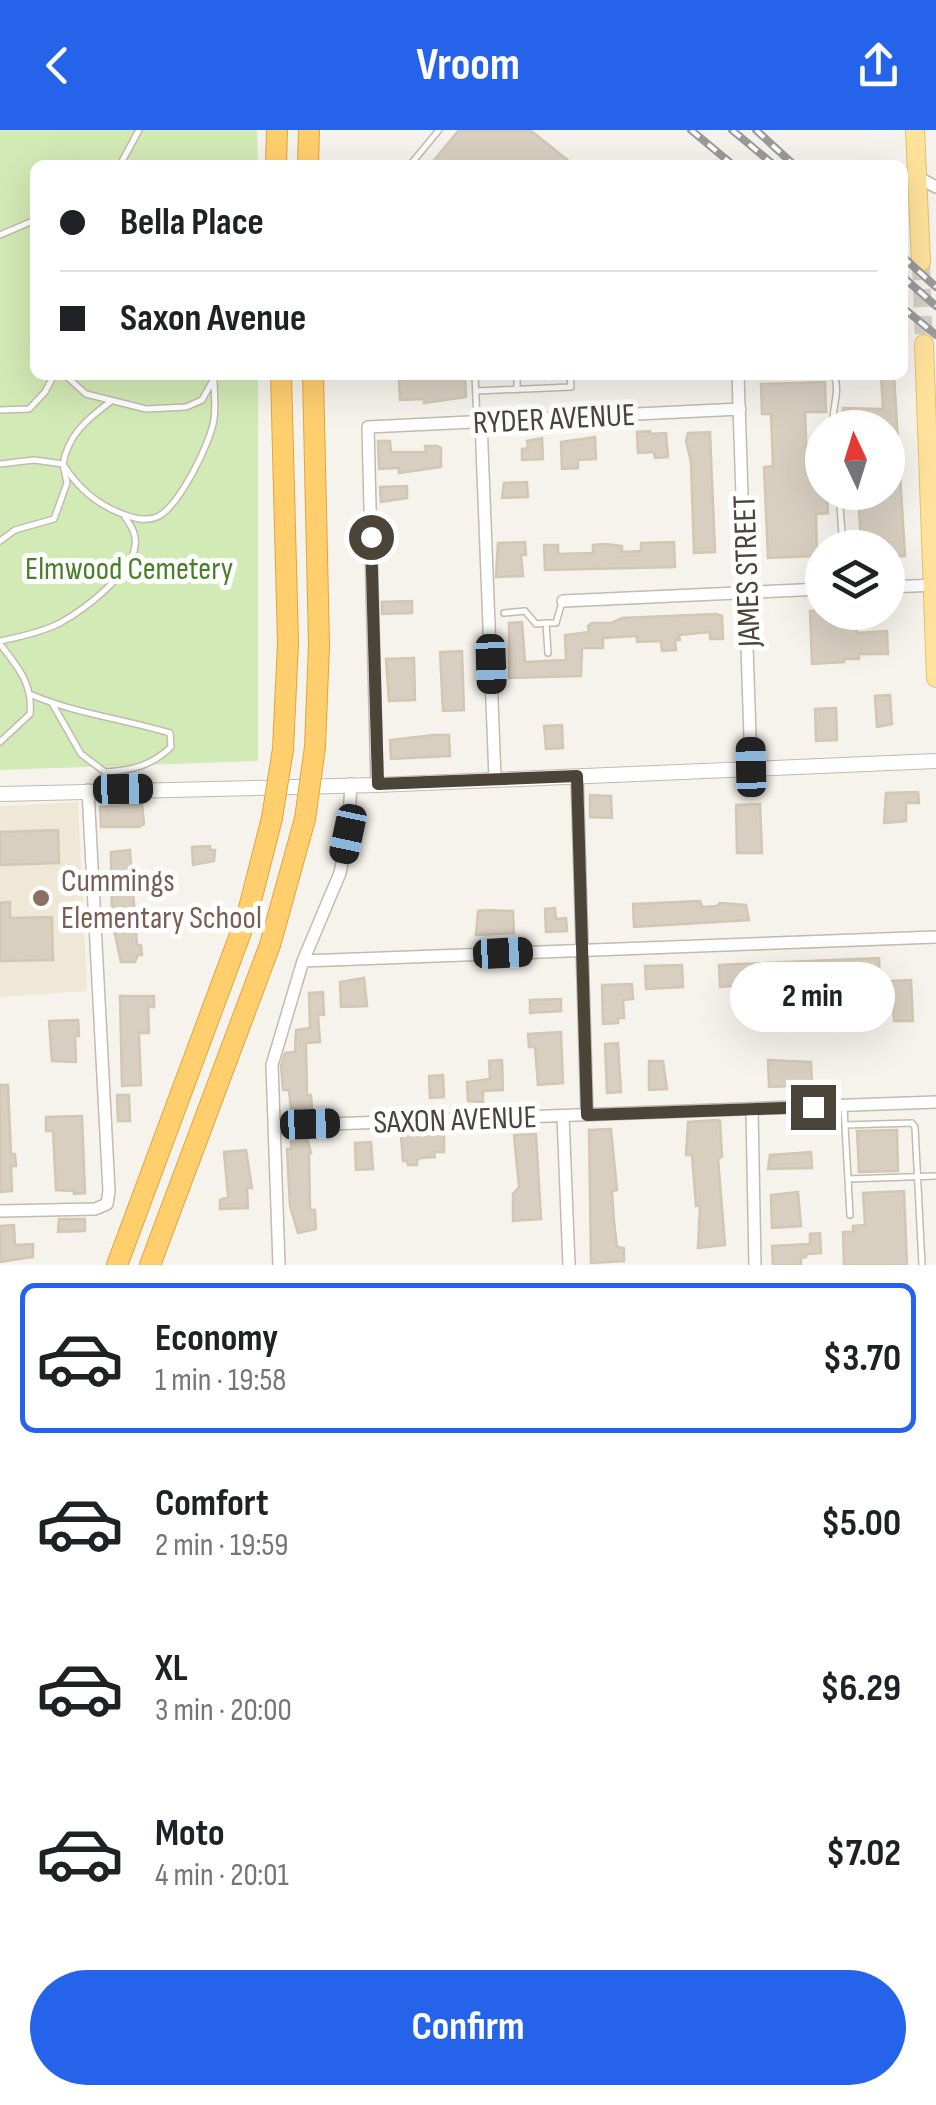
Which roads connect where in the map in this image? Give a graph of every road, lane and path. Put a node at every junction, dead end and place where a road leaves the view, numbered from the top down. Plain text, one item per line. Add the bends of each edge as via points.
1 (139, 130) edge
2 (278, 130) edge
3 (309, 130) edge
4 (439, 130) edge
5 (915, 130) edge
6 (123, 160) edge
7 (276, 160) edge
8 (308, 160) edge
9 (414, 160) edge
10 (917, 178) junction
11 (936, 188) edge
12 (30, 222) edge
13 (0, 235) edge
14 (920, 262) tunnel mouth
15 (924, 344) tunnel mouth
16 (51, 380) edge
17 (71, 380) edge
18 (214, 380) edge
19 (215, 380) edge
20 (281, 380) edge
21 (312, 380) edge
22 (476, 380) edge
23 (517, 380) edge
24 (570, 380) edge
25 (740, 380) edge
26 (835, 380) edge
27 (518, 389) junction
28 (476, 391) junction
29 (110, 402) junction
30 (0, 410) edge
31 (740, 410) junction
32 (833, 410) edge
33 (479, 421) junction
34 (0, 464) edge
35 (63, 464) junction
36 (124, 514) junction
37 (0, 541) edge
38 (934, 586) edge
39 (905, 587) edge
40 (805, 588) edge
41 (746, 590) junction
42 (563, 600) joint
43 (504, 613) dead end
44 (546, 623) junction
45 (0, 643) edge
46 (548, 653) dead end
47 (936, 678) edge
48 (32, 695) junction
49 (52, 703) junction
50 (0, 742) edge
51 (936, 761) edge
52 (751, 767) junction
53 (577, 776) junction
54 (496, 778) junction
55 (351, 784) junction
56 (378, 784) junction
57 (88, 790) junction
58 (0, 794) edge
59 (936, 936) edge
60 (583, 950) junction
61 (303, 961) junction
62 (936, 1102) edge
63 (844, 1105) junction
64 (752, 1110) junction
65 (587, 1115) junction
66 (563, 1116) junction
67 (845, 1125) junction
68 (274, 1126) junction
69 (936, 1176) edge
70 (918, 1177) junction
71 (848, 1179) junction
72 (0, 1211) edge
73 (850, 1214) dead end
74 (117, 1265) edge
75 (150, 1265) edge
76 (279, 1265) edge
77 (569, 1265) edge
78 (755, 1265) edge
79 (922, 1265) edge

1 - 6 lane
2 - 7 highway
3 - 8 highway
4 - 9 lane
5 - 10 main road
10 - 11 street
10 - 14 main road
12 - 13 lane
15 - 38 main road
16 - 30 lane via 28,409
17 - 29 lane
18 - 29 lane via 202,400 186,407
19 - 36 lane via 214,419 183,487 155,518
20 - 74 highway, bridge via 288,643 284,749 272,818 247,916
21 - 75 highway, bridge via 319,630 305,818 270,946
22 - 28 lane
23 - 27 lane
24 - 27 lane via 571,387
25 - 31 street, JAMES STREET
26 - 32 lane
27 - 28 lane
28 - 33 lane
29 - 35 lane via 71,438
31 - 33 street, RYDER AVENUE
31 - 41 street, JAMES STREET
33 - 54 street
33 - 56 street, RYDER AVENUE via 368,427
34 - 35 lane
35 - 36 lane via 75,484
35 - 37 lane via 67,483 54,520 14,530
36 - 45 lane via 136,549 124,570 60,623
38 - 39 street
38 - 47 main road
40 - 41 street
41 - 42 street
41 - 52 street, JAMES STREET
42 - 44 lane via 556,623
43 - 44 lane via 525,611 536,624
44 - 46 lane
45 - 48 lane
48 - 49 lane
48 - 50 lane via 30,714
49 - 49 lane via 170,734 171,747 134,770 105,772 81,754
51 - 52 street
52 - 53 street
53 - 54 street
53 - 60 street
54 - 56 street
55 - 56 street
55 - 57 street
55 - 61 street via 340,873
57 - 58 street
57 - 72 street via 107,1204
59 - 60 street
60 - 61 street
60 - 65 street
61 - 68 street via 272,1066
62 - 63 street, SAXON AVENUE
63 - 64 street, SAXON AVENUE
63 - 67 lane
64 - 65 street, SAXON AVENUE
64 - 78 street
65 - 66 street, SAXON AVENUE
66 - 68 street, SAXON AVENUE
66 - 77 street
67 - 70 lane via 912,1122
67 - 71 lane
68 - 76 street
69 - 70 lane
70 - 71 lane
70 - 79 lane
71 - 73 lane

